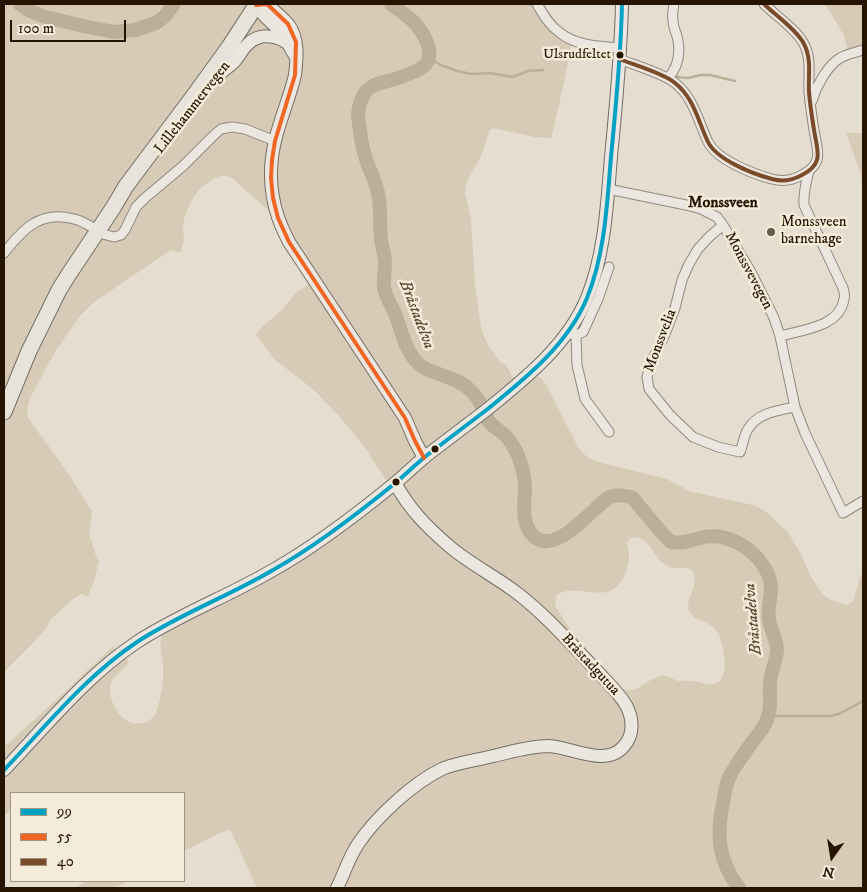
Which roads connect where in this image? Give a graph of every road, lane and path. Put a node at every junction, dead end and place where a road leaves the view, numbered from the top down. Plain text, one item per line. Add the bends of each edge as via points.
1 (536, 4) edge
2 (622, 4) edge
3 (674, 4) edge
4 (764, 4) edge
5 (262, 6) edge
6 (287, 43) junction
7 (863, 50) edge
8 (620, 53) junction
9 (296, 57) junction
10 (221, 73) junction
11 (668, 78) junction
12 (811, 104) junction
13 (275, 141) junction
14 (809, 172) junction
15 (608, 189) junction
16 (113, 208) junction
17 (723, 224) junction
18 (92, 227) dead end
19 (103, 234) dead end
20 (4, 253) edge
21 (609, 267) dead end
22 (571, 334) junction
23 (780, 336) junction
24 (795, 407) junction
25 (4, 412) edge
26 (609, 432) dead end
27 (424, 458) junction
28 (395, 483) junction
29 (863, 501) edge
30 (4, 770) edge
31 (337, 888) edge

1 - 8 street via 550,24 564,36
2 - 8 main road
3 - 11 street via 673,21 679,53 673,74
4 - 12 street via 804,44 808,55
5 - 6 main road
5 - 9 main road via 288,24 296,42
5 - 10 highway, Lillehammervegen
5 - 16 highway, Lillehammervegen via 126,186
6 - 9 main road
6 - 10 main road via 268,36 253,40
7 - 12 street via 840,58 832,65 816,88
8 - 11 street
8 - 15 main road
9 - 13 main road via 294,82
10 - 16 highway, Lillehammervegen
11 - 14 street via 688,97 715,152 773,180 783,181
12 - 14 street via 818,158
13 - 19 street via 245,129 222,129 144,198 120,235
13 - 27 main road via 271,178 273,198 289,242 405,418
14 - 23 street via 804,205 843,288 844,299 834,318 824,324
15 - 17 street, Monssvevegen via 686,205 717,217
15 - 22 main road via 598,264 587,298 571,327
16 - 25 highway, Lillehammervegen via 60,290 29,351
17 - 23 street, Monssvevegen via 751,272
17 - 24 street, Monssvelia via 698,249 689,264 665,334 651,363 647,377 650,389 670,415 693,436 740,452 748,428 756,420 771,412
18 - 20 street via 75,219 48,217 26,227
21 - 22 street via 583,332
22 - 26 street via 585,398
22 - 27 main road via 514,388
23 - 24 street, Monssvevegen
24 - 29 street, Monssvevegen via 843,513
27 - 28 main road
28 - 30 main road via 298,556 136,643 93,677
28 - 31 main road, Bråstadgutua via 425,524 450,547 499,580 549,620 612,687 626,706 631,720 630,737 625,746 599,756 548,746 443,769 406,793 371,827 357,845

